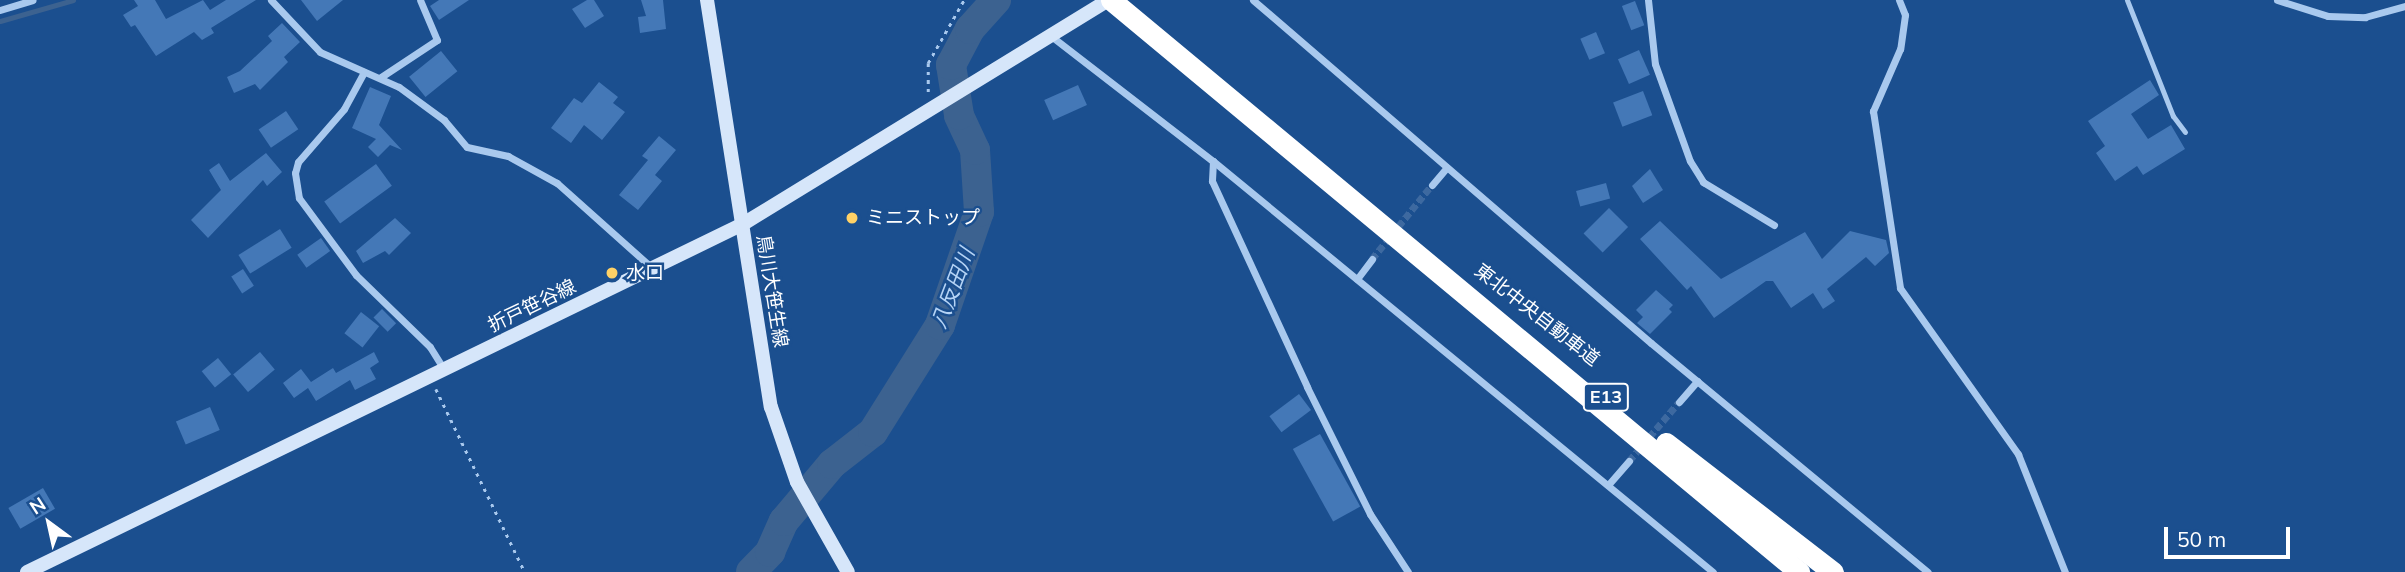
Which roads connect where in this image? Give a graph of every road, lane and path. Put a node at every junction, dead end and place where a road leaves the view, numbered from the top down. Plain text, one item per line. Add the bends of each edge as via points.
1 (33, 0) edge
2 (271, 0) edge
3 (420, 0) edge
4 (706, 0) edge
5 (964, 0) edge
6 (1110, 0) edge
7 (1253, 0) edge
8 (1648, 0) edge
9 (1899, 0) edge
10 (2127, 0) edge
11 (2277, 0) edge
12 (2405, 6) edge
13 (0, 10) edge
14 (1051, 36) junction
15 (364, 72) junction
16 (381, 77) junction
17 (932, 109) junction
18 (2185, 132) dead end
19 (1213, 161) junction
20 (1447, 167) junction
21 (1432, 185) tunnel mouth
22 (1379, 222) junction
23 (743, 224) junction
24 (1774, 225) dead end
25 (1372, 259) tunnel mouth
26 (653, 268) junction
27 (1357, 279) junction
28 (445, 370) junction
29 (430, 377) junction
30 (1697, 381) junction
31 (1679, 402) tunnel mouth
32 (1629, 461) tunnel mouth
33 (1608, 485) junction
34 (27, 572) edge
35 (525, 572) edge
36 (848, 572) edge
37 (1408, 572) edge
38 (1713, 572) edge
39 (1800, 572) edge
40 (1833, 572) edge
41 (1928, 572) edge
42 (2066, 572) edge

1 - 13 street
2 - 15 street via 320,52
3 - 16 street via 437,40
4 - 23 main road, 鳥川大笹生線
5 - 17 path via 928,63
6 - 14 main road, 折戸笹谷線
6 - 22 highway, 東北中央自動車道 / E13
7 - 20 street
8 - 24 street via 1648,38 1690,160 1703,182
9 - 42 street via 1905,15 1900,49 1873,111 1900,288 2018,454
10 - 18 lane via 2173,116
11 - 12 street via 2328,16 2365,17
14 - 17 main road, 折戸笹谷線
14 - 19 street
15 - 16 street
15 - 28 street via 344,109 298,162 299,198 356,275 430,347
16 - 26 street via 444,120 467,147 508,156 557,183
17 - 23 main road, 折戸笹谷線
19 - 27 street
19 - 37 street via 1217,193 1307,387 1370,514
20 - 21 street
20 - 30 street
22 - 39 highway, 東北中央自動車道 / E13
22 - 40 highway, 東北中央自動車道 / E13
23 - 26 main road, 折戸笹谷線
23 - 36 main road, 鳥川大笹生線 via 771,407 797,482
25 - 27 street
26 - 28 main road, 折戸笹谷線
27 - 33 street
28 - 29 main road, 折戸笹谷線
29 - 34 main road, 折戸笹谷線
29 - 35 path
30 - 31 street
30 - 41 street
32 - 33 street
33 - 38 street

